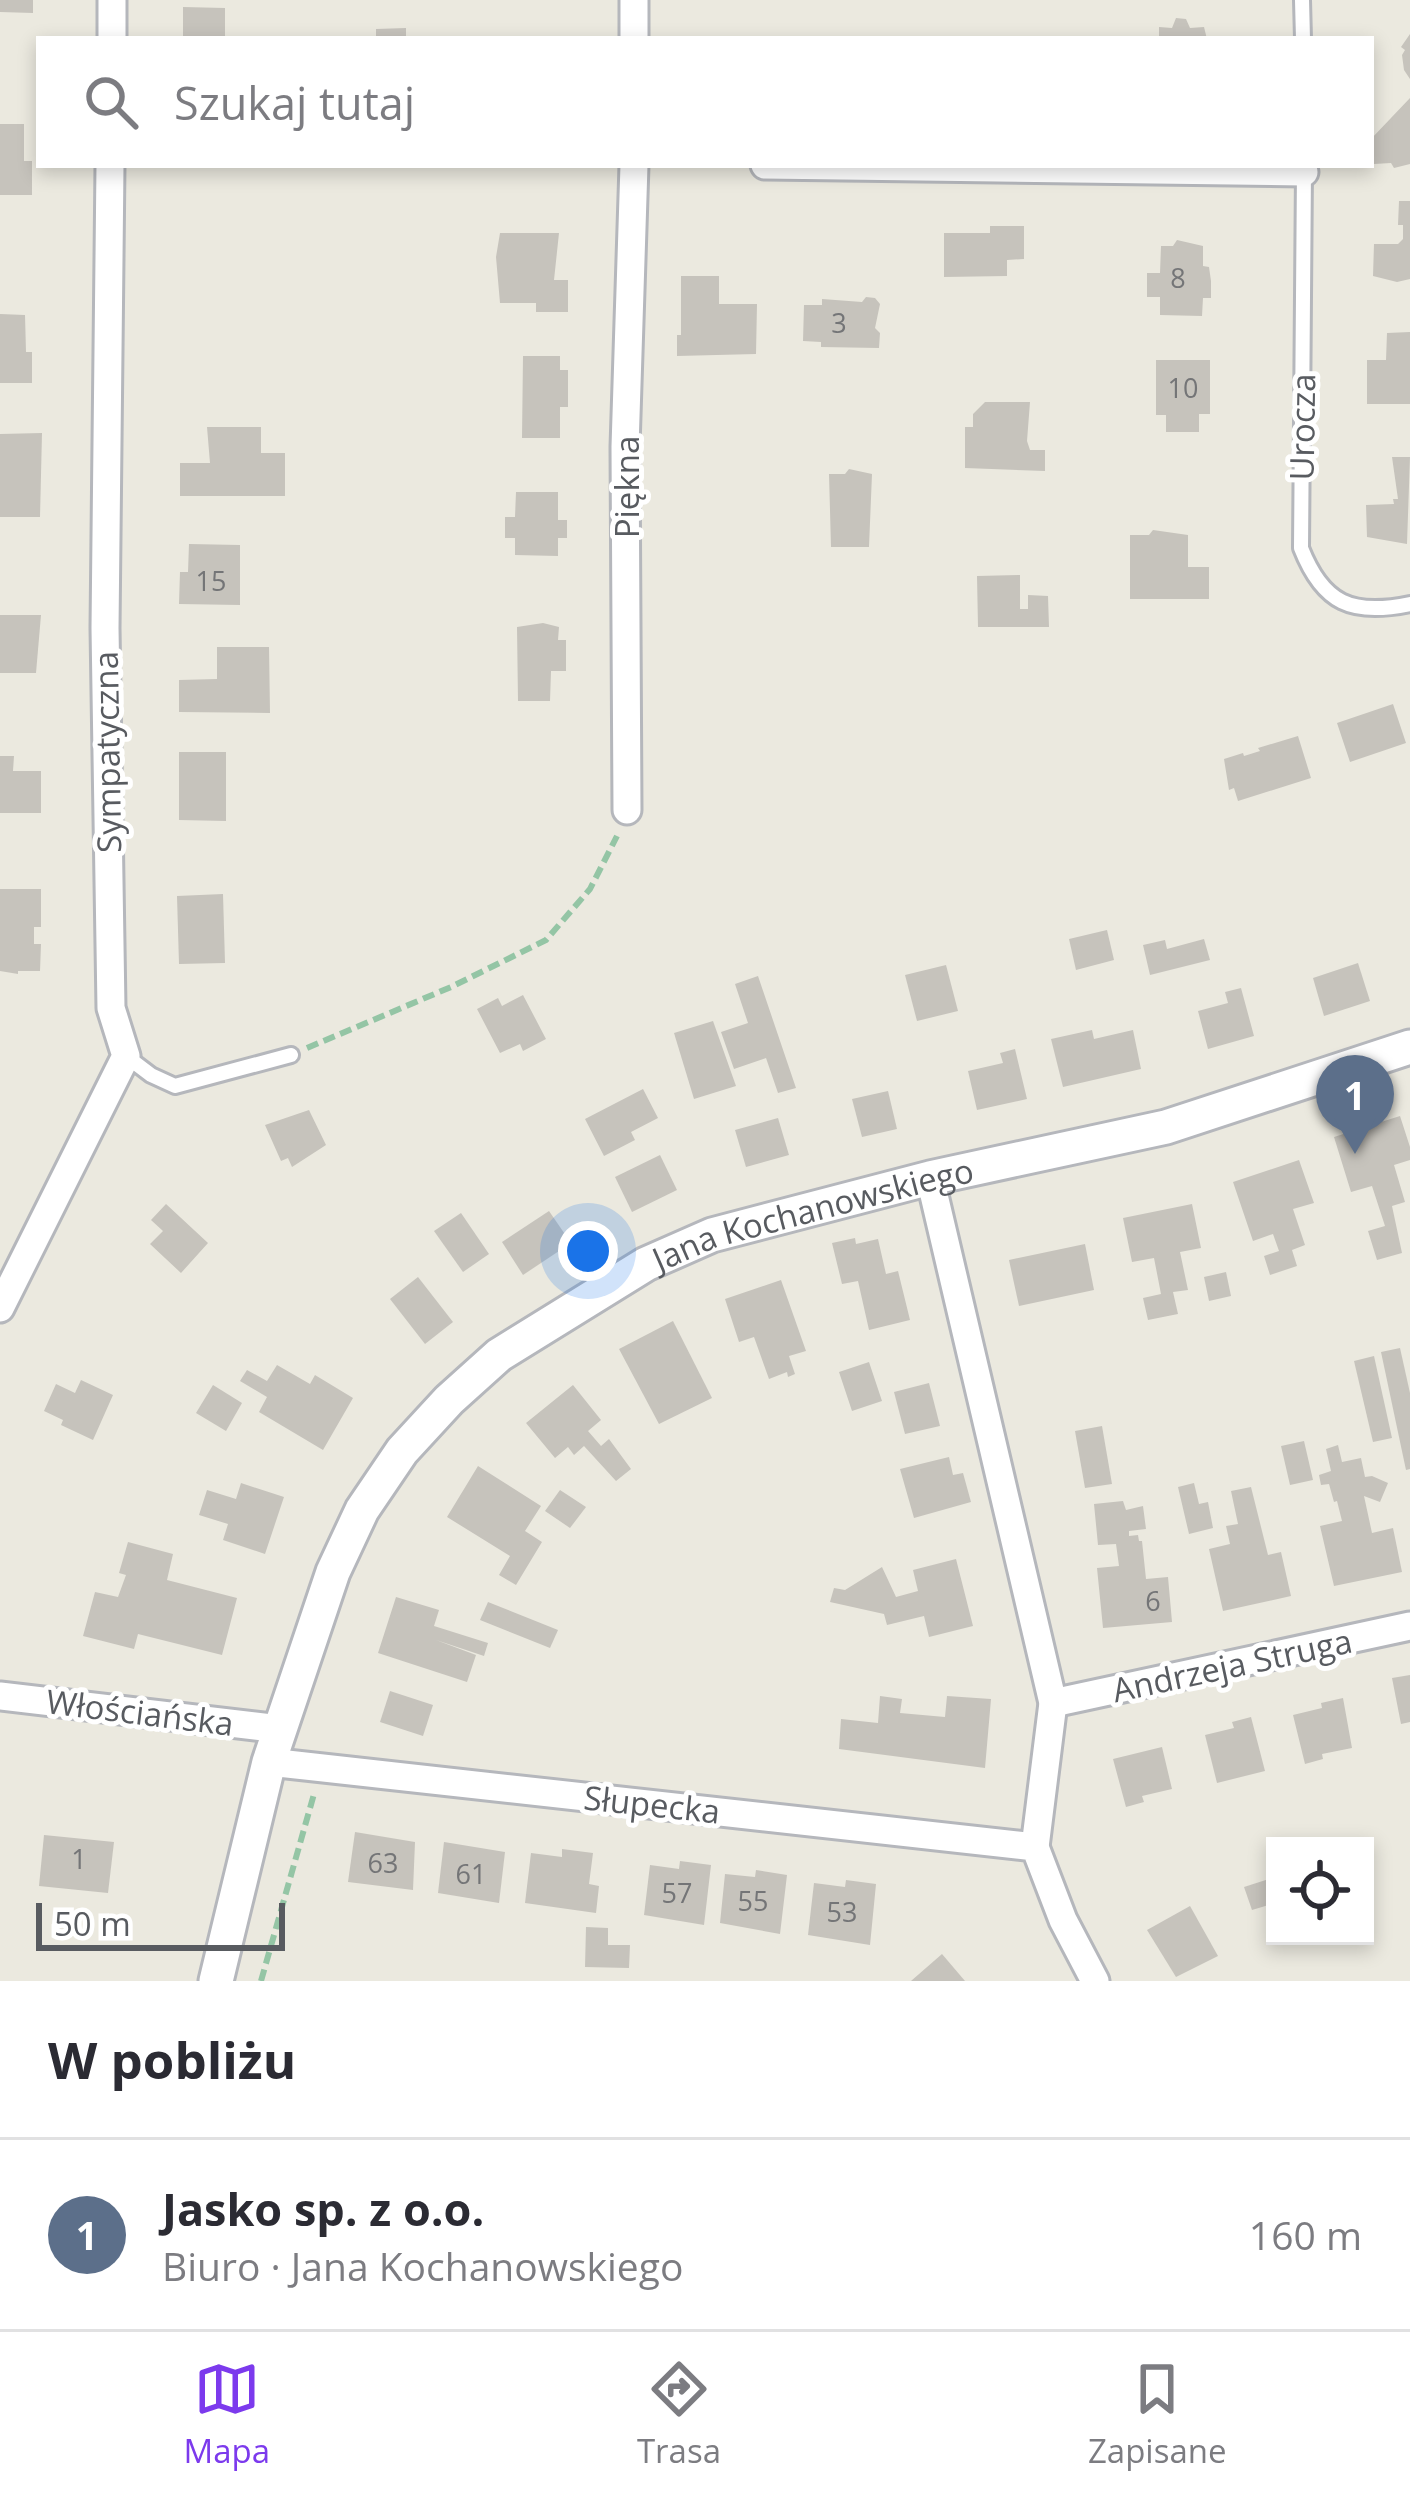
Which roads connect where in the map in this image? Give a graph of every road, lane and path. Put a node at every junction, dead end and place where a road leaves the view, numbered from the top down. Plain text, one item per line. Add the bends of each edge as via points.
1 (112, 0) edge
2 (634, 0) edge
3 (1302, 0) edge
4 (112, 36) edge
5 (634, 36) edge
6 (1303, 36) edge
7 (110, 168) edge
8 (634, 168) edge
9 (1169, 168) edge
10 (1304, 169) edge
11 (1410, 604) edge
12 (626, 810) joint
13 (1410, 1047) edge
14 (291, 1055) joint
15 (126, 1056) junction
16 (930, 1178) junction
17 (0, 1308) edge
18 (1410, 1626) edge
19 (0, 1696) edge
20 (1053, 1703) junction
21 (280, 1729) junction
22 (269, 1762) junction
23 (321, 1767) junction
24 (1034, 1847) junction
25 (216, 1981) edge
26 (261, 1981) edge
27 (1095, 1981) edge

1 - 4 street
2 - 5 street
3 - 6 lane
7 - 15 street, Sympatyczna via 110,961 111,1008
8 - 12 street, Piękna
9 - 10 street
10 - 11 lane, Urocza via 1300,548 1311,576 1334,600 1356,609
12 - 14 path via 590,889 546,940
13 - 16 street, Jana Kochanowskiego via 1166,1127
14 - 15 lane via 175,1085
15 - 17 street
16 - 20 street
16 - 21 street, Jana Kochanowskiego via 712,1235 646,1264 500,1355 402,1451 362,1510
18 - 20 street, Andrzeja Struga
19 - 21 street, Włościańska
20 - 24 street
21 - 22 street, Jana Kochanowskiego
22 - 23 street, Słupecka
22 - 25 street, Jana Kochanowskiego
23 - 24 street, Słupecka
23 - 26 path
24 - 27 street

